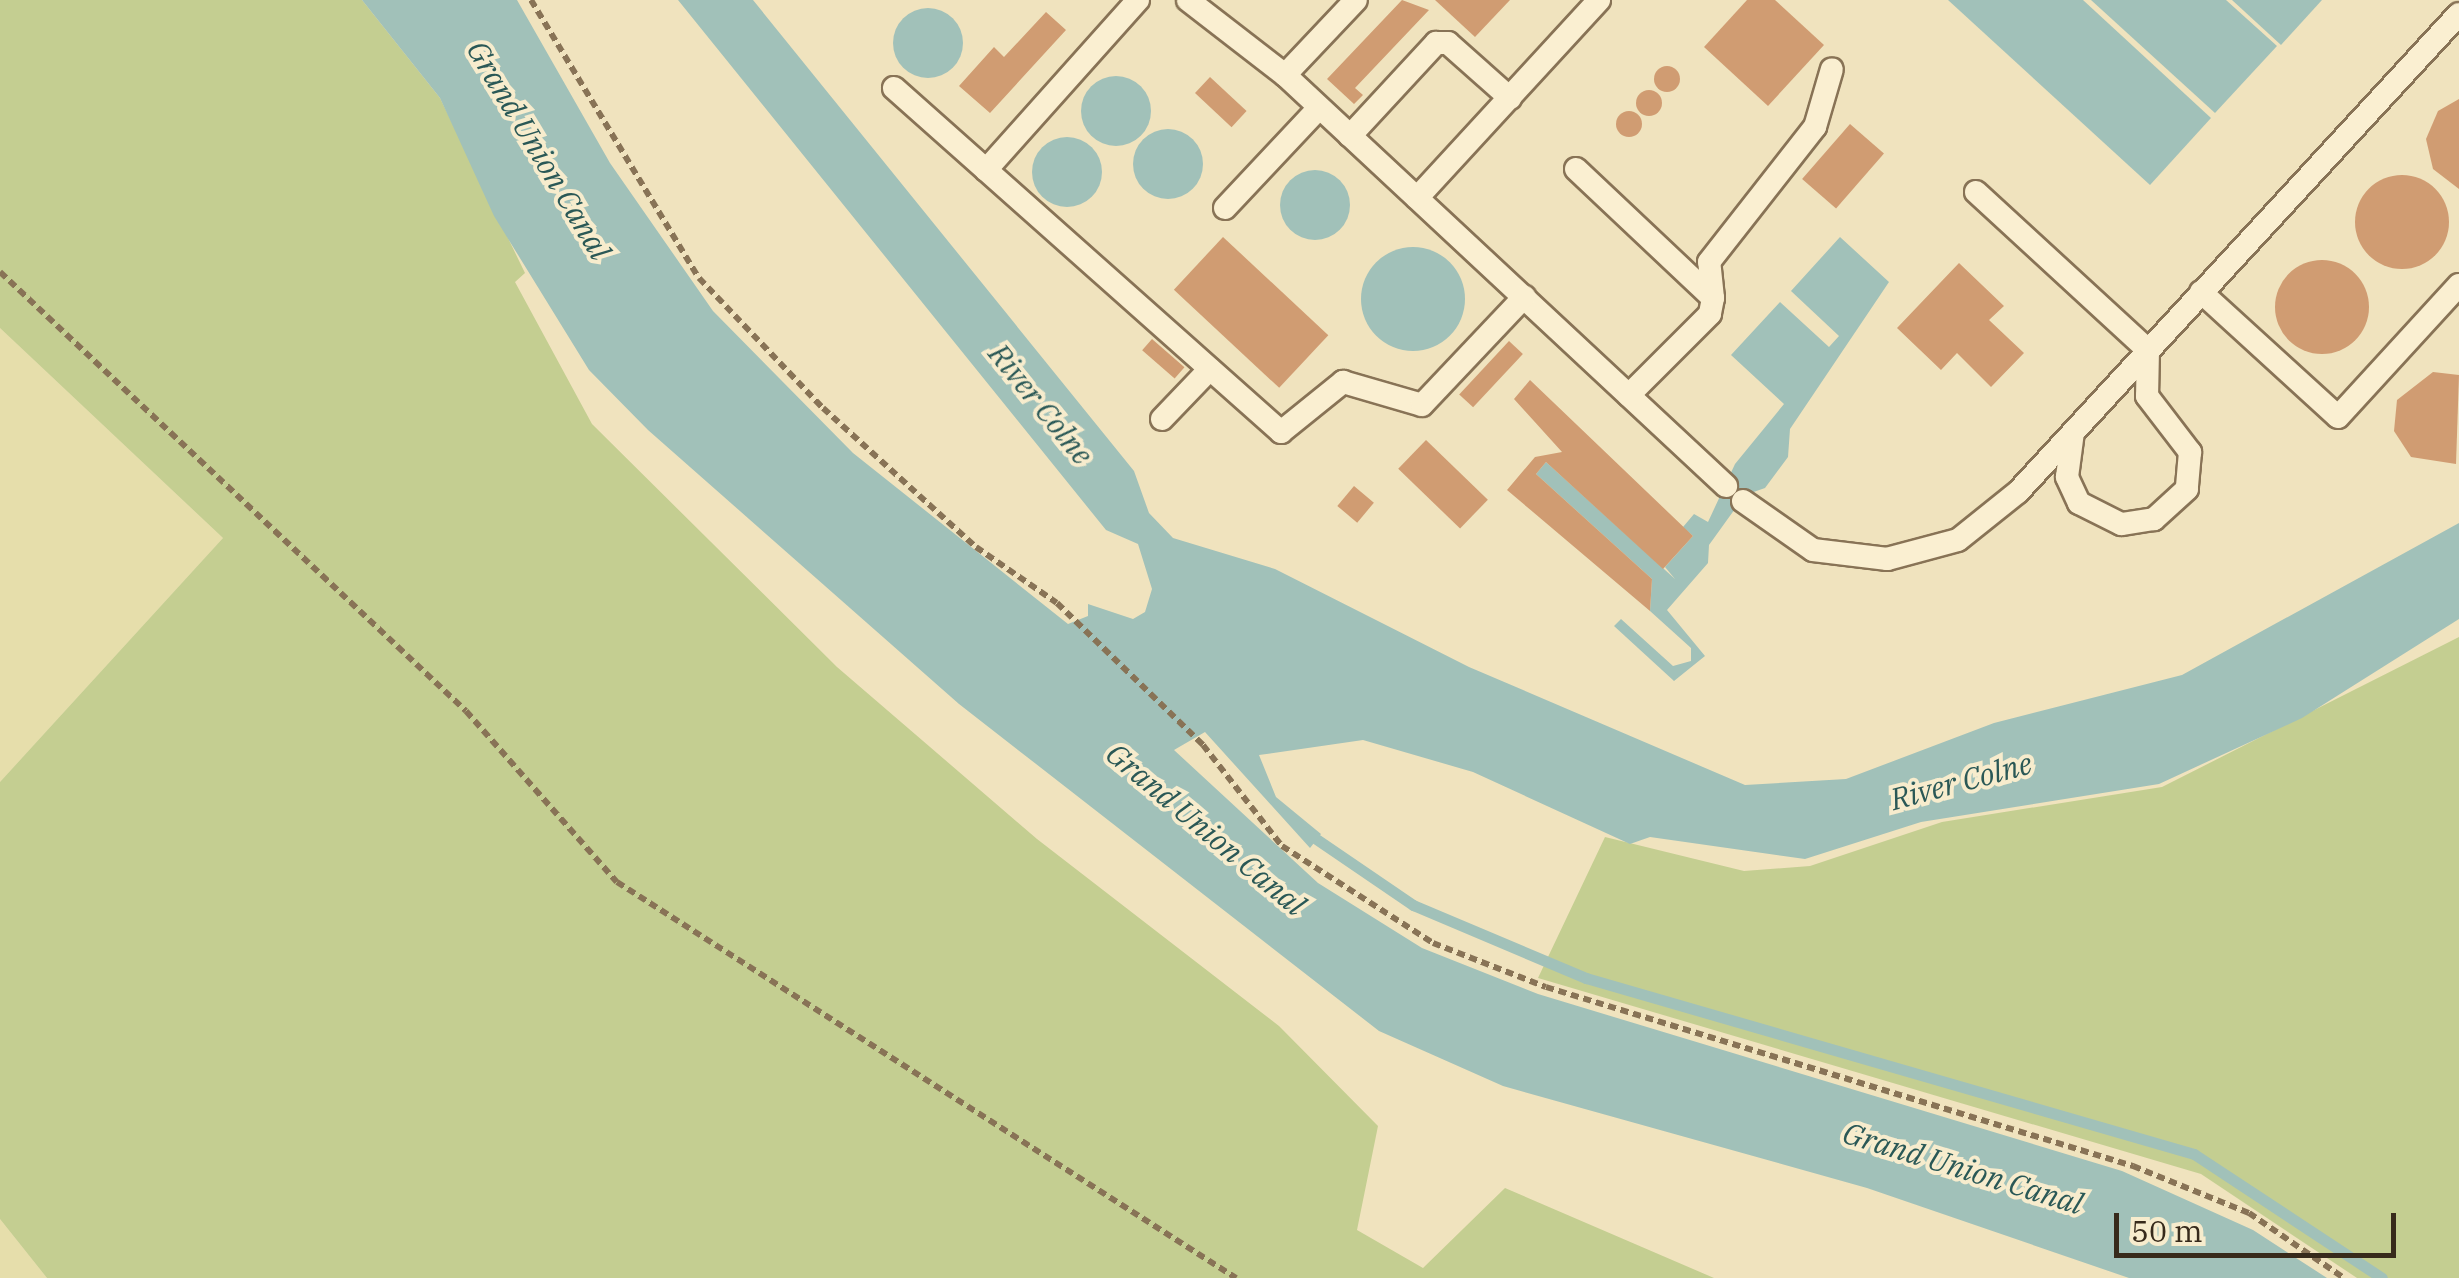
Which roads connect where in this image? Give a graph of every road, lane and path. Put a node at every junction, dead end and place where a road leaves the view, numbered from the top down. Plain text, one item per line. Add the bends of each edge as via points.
1 (532, 0) edge
2 (1138, 0) edge
3 (1188, 0) edge
4 (1356, 0) edge
5 (1599, 0) edge
6 (2459, 14) edge
7 (1832, 69) dead end
8 (1285, 75) junction
9 (894, 88) dead end
10 (1510, 98) junction
11 (1319, 108) junction
12 (1350, 136) junction
13 (986, 170) junction
14 (1576, 170) dead end
15 (1976, 192) dead end
16 (1417, 198) junction
17 (1225, 208) dead end
18 (0, 272) edge
19 (2459, 285) edge
20 (2202, 292) junction
21 (1524, 297) junction
22 (1713, 298) junction
23 (2148, 350) junction
24 (1210, 369) junction
25 (1629, 396) junction
26 (1162, 419) dead end
27 (2072, 432) junction
28 (1236, 1278) edge
29 (2344, 1278) edge

1 - 29 path via 699,278 824,408 976,546 1057,603 1203,744 1282,846 1433,942 1546,987 2150,1172 2249,1214
2 - 13 lane
3 - 8 lane
4 - 8 lane
5 - 10 lane
6 - 20 lane
7 - 22 lane via 1815,127 1709,262
8 - 11 lane
9 - 13 lane
10 - 12 lane via 1448,43 1436,43
10 - 16 lane
11 - 12 lane
11 - 17 lane
12 - 16 lane
13 - 24 lane
14 - 22 lane
15 - 23 lane
16 - 21 lane
18 - 28 path via 466,711 617,882
19 - 20 lane via 2338,417
20 - 23 lane
21 - 24 lane via 1422,405 1343,382 1281,432
21 - 25 lane
22 - 25 lane via 1710,314
23 - 27 lane
23 - 27 lane via 2147,396 2190,452 2187,489 2154,519 2121,524 2093,510 2068,477
24 - 26 lane
25 - 27 lane via 1734,494 1813,550 1887,559 1958,540

